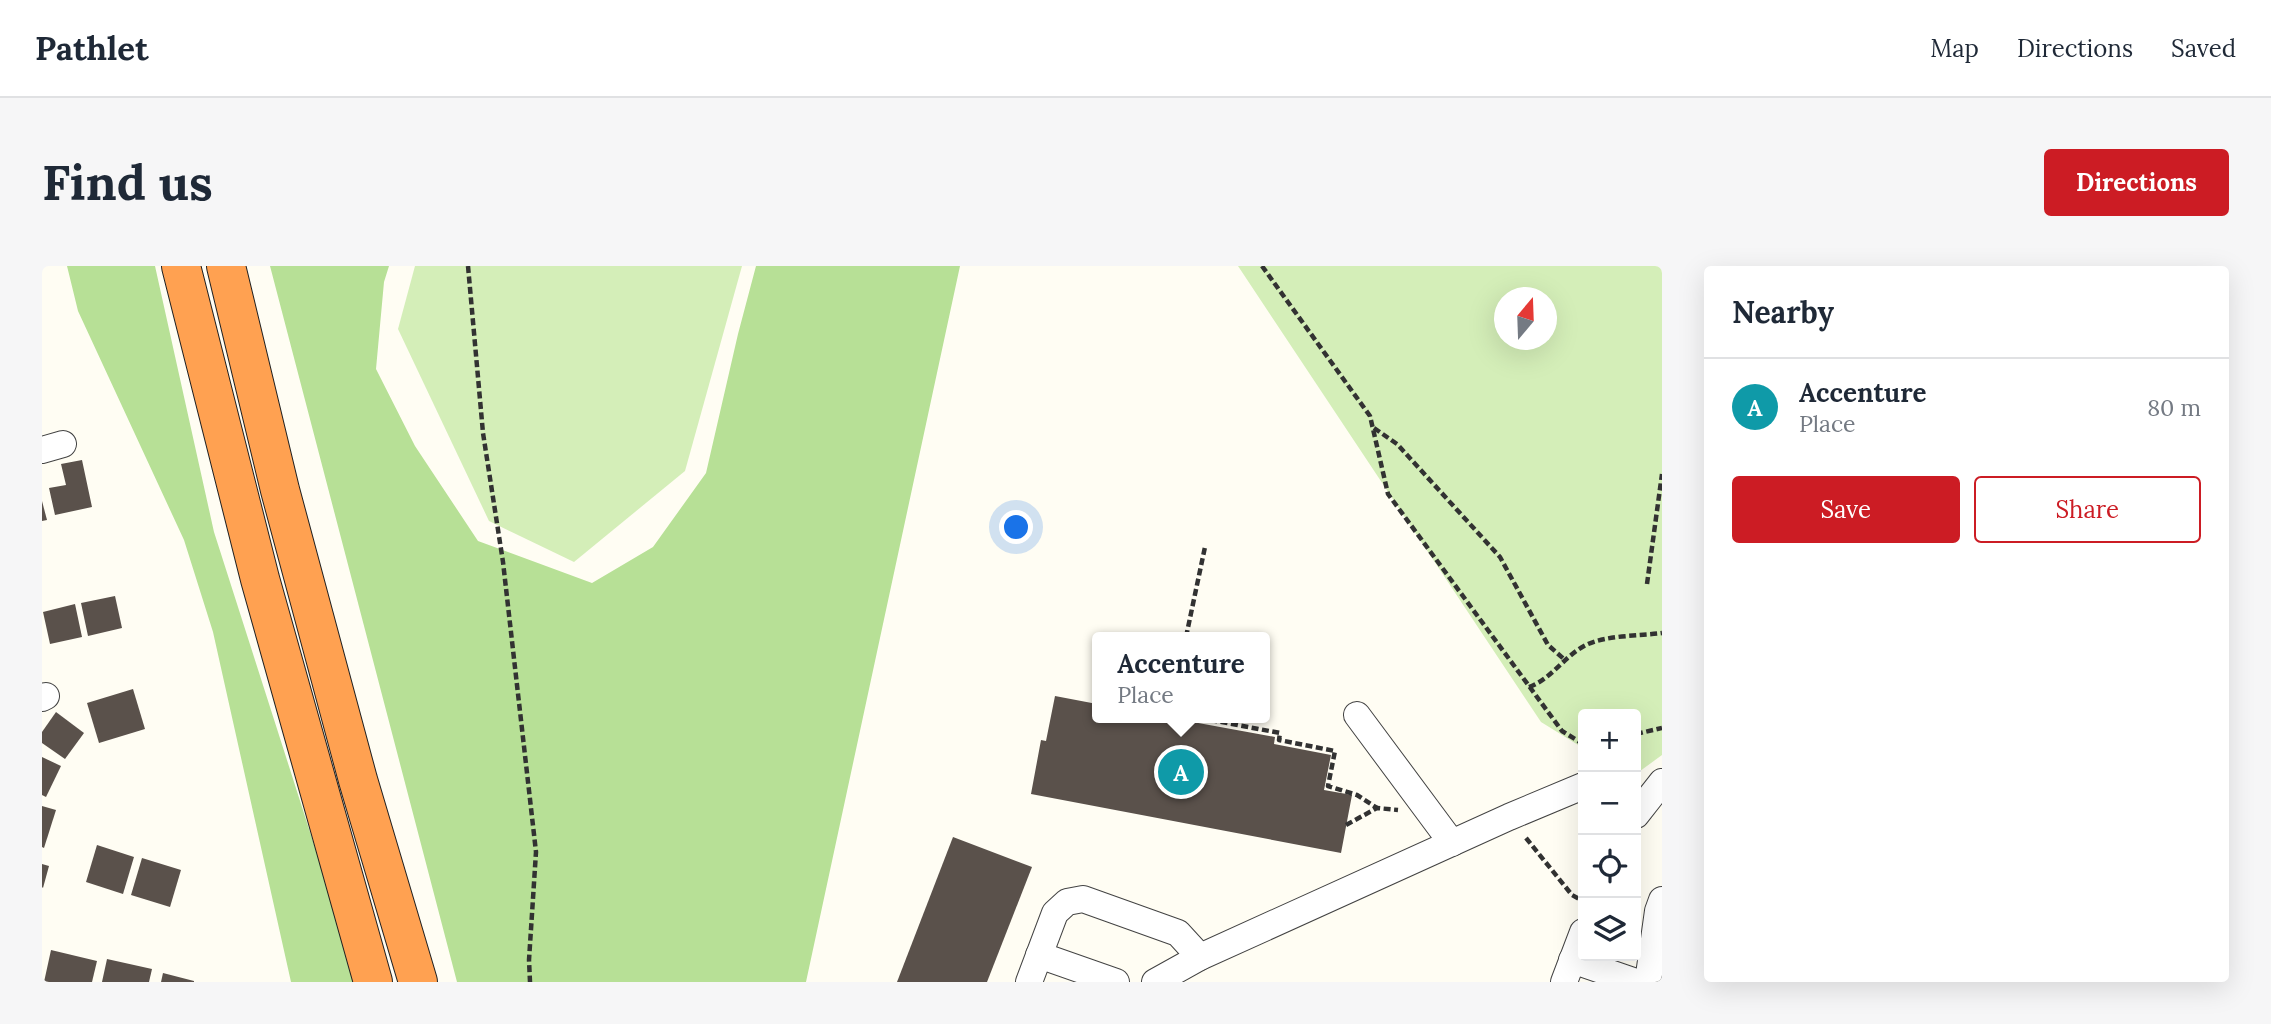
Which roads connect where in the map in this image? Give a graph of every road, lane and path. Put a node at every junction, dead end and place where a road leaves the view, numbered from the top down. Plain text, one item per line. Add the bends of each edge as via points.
1 (181, 266) edge
2 (226, 266) edge
3 (468, 266) edge
4 (1262, 266) edge
5 (1373, 428) junction
6 (1662, 474) edge
7 (1205, 547) dead end
8 (1647, 584) dead end
9 (1187, 632) edge
10 (1662, 633) edge
11 (1565, 660) junction
12 (1529, 687) junction
13 (1357, 715) dead end
14 (1227, 723) edge
15 (1662, 727) edge
16 (1641, 733) edge
17 (1578, 741) edge
18 (1662, 782) edge
19 (1578, 788) edge
20 (1641, 804) edge
21 (1377, 808) dead end
22 (1452, 843) junction
23 (1662, 900) edge
24 (1578, 945) edge
25 (1039, 955) junction
26 (1200, 957) junction
27 (1568, 971) edge
28 (373, 982) edge
29 (418, 982) edge
30 (530, 982) edge
31 (1028, 982) edge
32 (1116, 982) edge
33 (1155, 982) edge
34 (1636, 982) edge
35 (1648, 982) edge

1 - 28 highway via 260,579
2 - 29 highway via 283,503
3 - 30 path via 483,433 503,562 536,852
4 - 5 path via 1370,416
5 - 11 path via 1397,444 1500,556 1548,645
5 - 12 path via 1388,494
6 - 8 path
7 - 9 path
10 - 11 path via 1597,641
11 - 12 path via 1543,681
12 - 17 path via 1562,731
13 - 22 street
14 - 21 path via 1280,733 1279,740 1335,751 1328,786
15 - 16 path
18 - 20 street
19 - 22 street
22 - 26 street
23 - 35 street
24 - 27 street
25 - 26 street via 1055,913 1067,902 1083,899 1178,933
25 - 31 street
25 - 32 street
26 - 33 street
27 - 34 street

